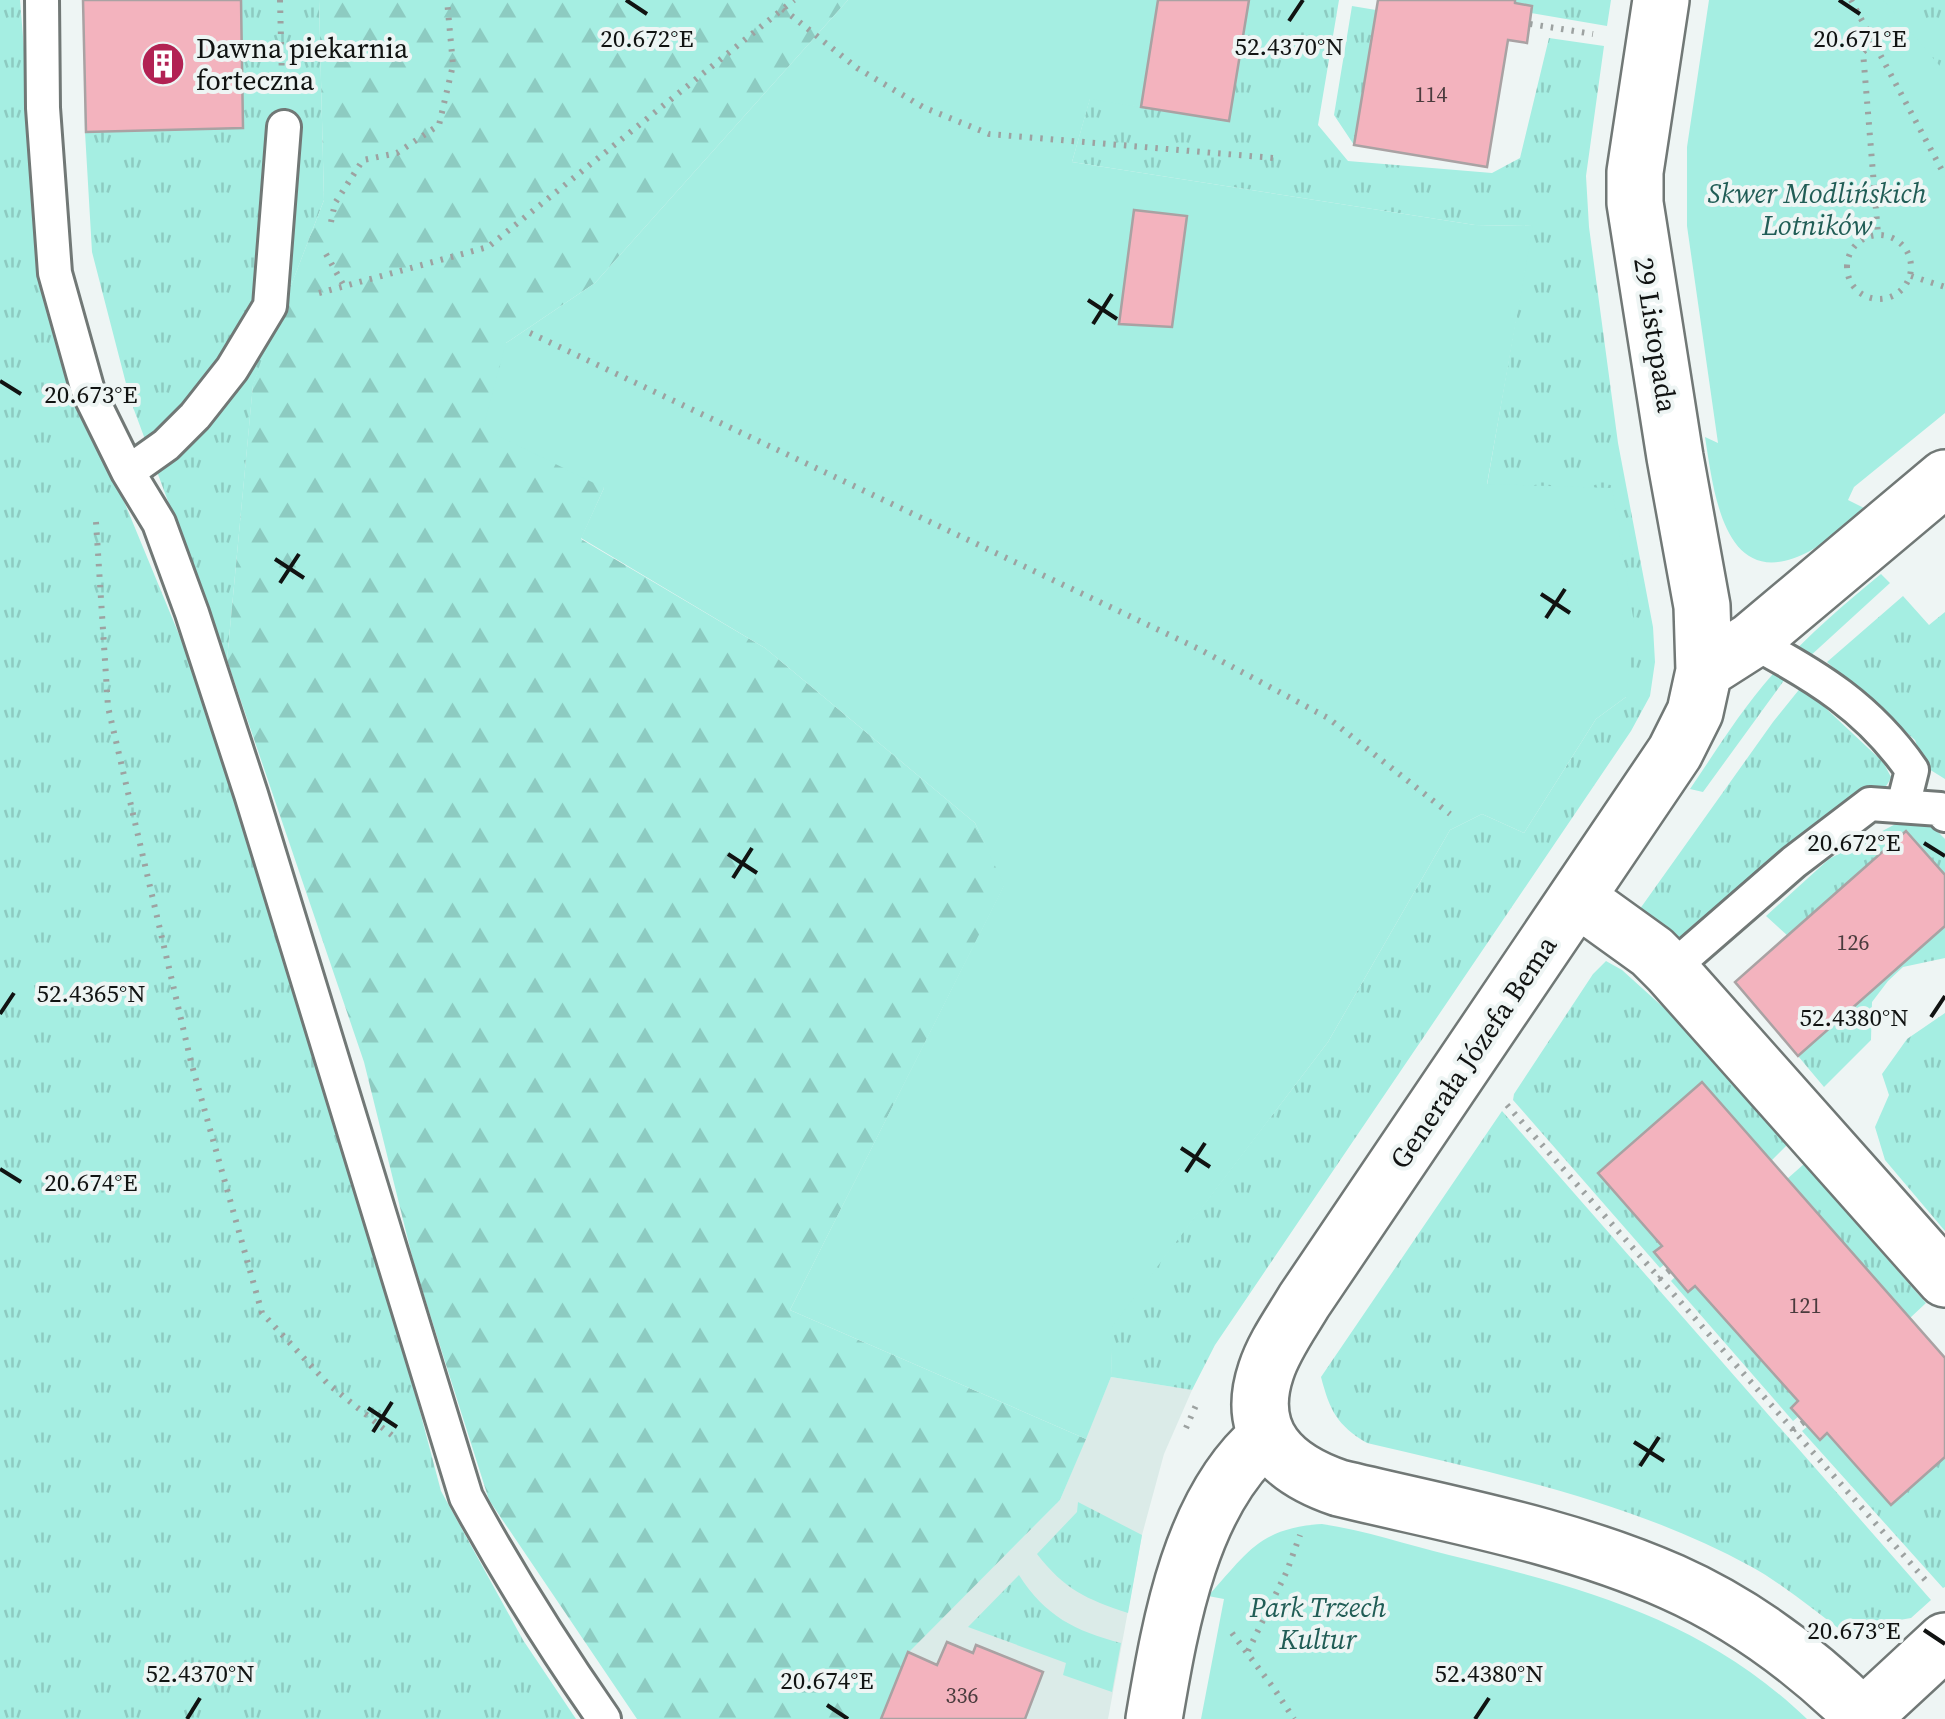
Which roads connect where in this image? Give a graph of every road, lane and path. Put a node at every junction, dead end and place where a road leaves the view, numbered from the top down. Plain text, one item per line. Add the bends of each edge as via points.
1 (42, 0) edge
2 (280, 0) edge
3 (447, 0) edge
4 (794, 0) edge
5 (1661, 0) edge
6 (1851, 0) edge
7 (783, 9) junction
8 (1530, 24) dead end
9 (1597, 35) dead end
10 (1873, 42) junction
11 (284, 127) joint
12 (1274, 158) dead end
13 (1945, 176) edge
14 (1878, 234) junction
15 (328, 236) dead end
16 (325, 252) dead end
17 (1911, 276) junction
18 (344, 286) junction
19 (1945, 288) edge
20 (270, 306) junction
21 (530, 333) dead end
22 (128, 472) junction
23 (1945, 478) edge
24 (96, 515) dead end
25 (1751, 642) junction
26 (1704, 670) junction
27 (1903, 806) junction
28 (1450, 814) dead end
29 (1945, 815) edge
30 (1577, 898) junction
31 (1670, 970) junction
32 (1503, 1101) dead end
33 (1670, 1270) dead end
34 (1660, 1279) junction
35 (1945, 1280) edge
36 (1804, 1422) dead end
37 (1793, 1430) junction
38 (1266, 1437) junction
39 (466, 1497) junction
40 (1306, 1520) dead end
41 (1930, 1585) dead end
42 (1176, 1603) junction
43 (1945, 1641) edge
44 (1247, 1652) junction
45 (1864, 1718) edge
46 (604, 1719) edge
47 (1154, 1719) edge
48 (1294, 1719) edge

1 - 22 lane via 55,273 88,391
2 - 11 path
3 - 15 path via 453,64 440,125 397,153 363,160 335,203
4 - 7 path
5 - 26 street, 29 Listopada via 1635,203 1702,606
6 - 10 path
7 - 12 path via 856,68 923,107 989,134
7 - 18 path via 488,247
8 - 9 path
10 - 13 path
10 - 14 path via 1864,52
11 - 20 lane
14 - 17 path via 1898,240 1910,256
14 - 17 path via 1858,241 1847,258 1848,279 1860,295 1880,300 1900,293
16 - 18 path
17 - 19 path
18 - 20 path
20 - 22 lane via 195,416
21 - 28 path via 1197,648 1328,718
22 - 39 lane via 159,524 252,794
23 - 25 street
24 - 39 path via 108,707 191,1062 262,1313 328,1384
25 - 26 street
25 - 27 lane via 1807,670 1893,743 1912,770
26 - 30 street, Generała Józefa Bema via 1696,712 1676,752
27 - 29 lane
27 - 31 lane via 1870,804
30 - 31 street
30 - 38 street, Generała Józefa Bema via 1279,1343 1260,1396
31 - 35 street
32 - 34 path
33 - 34 path
34 - 37 path
36 - 37 path
37 - 41 path
38 - 42 street via 1232,1473 1214,1505
38 - 45 street via 1318,1481 1588,1550 1674,1583 1759,1632
39 - 46 lane
40 - 44 path
42 - 44 path via 1220,1618
42 - 47 street
43 - 45 street
44 - 48 path

